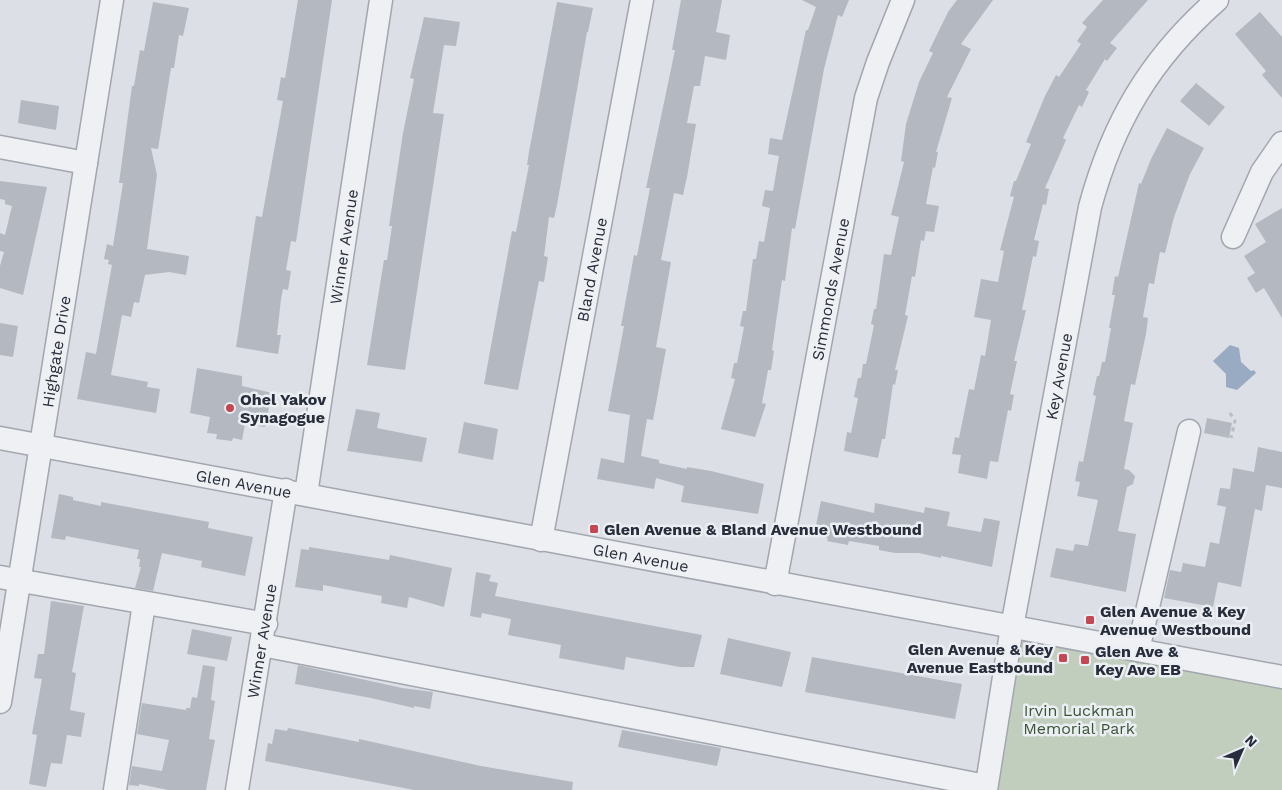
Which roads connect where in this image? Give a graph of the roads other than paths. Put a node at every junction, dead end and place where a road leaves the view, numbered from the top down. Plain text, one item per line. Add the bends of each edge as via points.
1 (112, 0) edge
2 (381, 0) edge
3 (642, 0) edge
4 (903, 0) edge
5 (1216, 0) edge
6 (1282, 143) edge
7 (0, 147) edge
8 (86, 163) junction
9 (1233, 237) dead end
10 (1189, 431) dead end
11 (0, 438) edge
12 (40, 446) junction
13 (296, 492) junction
14 (541, 540) junction
15 (10, 579) edge
16 (775, 584) junction
17 (144, 604) junction
18 (266, 624) junction
19 (1012, 626) junction
20 (262, 645) junction
21 (1138, 650) junction
22 (1282, 677) edge
23 (0, 702) edge
24 (986, 788) edge
25 (115, 790) edge
26 (237, 790) edge

1 - 8 street, Highgate Drive
2 - 13 street, Winner Avenue
3 - 14 street, Bland Avenue
4 - 16 street, Simmonds Avenue via 866,98
5 - 19 street, Key Avenue via 1190,24 1138,91 1120,122 1098,177
6 - 9 street via 1262,172
7 - 8 street
8 - 12 street, Highgate Drive
10 - 21 street
11 - 12 street, Glen Avenue
12 - 13 street, Glen Avenue
12 - 15 street, Highgate Drive
13 - 14 street, Glen Avenue
13 - 18 street, Winner Avenue
14 - 16 street, Glen Avenue
15 - 17 street
15 - 23 street, Highgate Drive
16 - 19 street, Glen Avenue
17 - 18 street
17 - 25 street
18 - 20 street, Winner Avenue
19 - 21 street, Glen Avenue
19 - 24 street, Key Avenue
20 - 24 street
20 - 26 street, Winner Avenue
21 - 22 street, Glen Avenue

